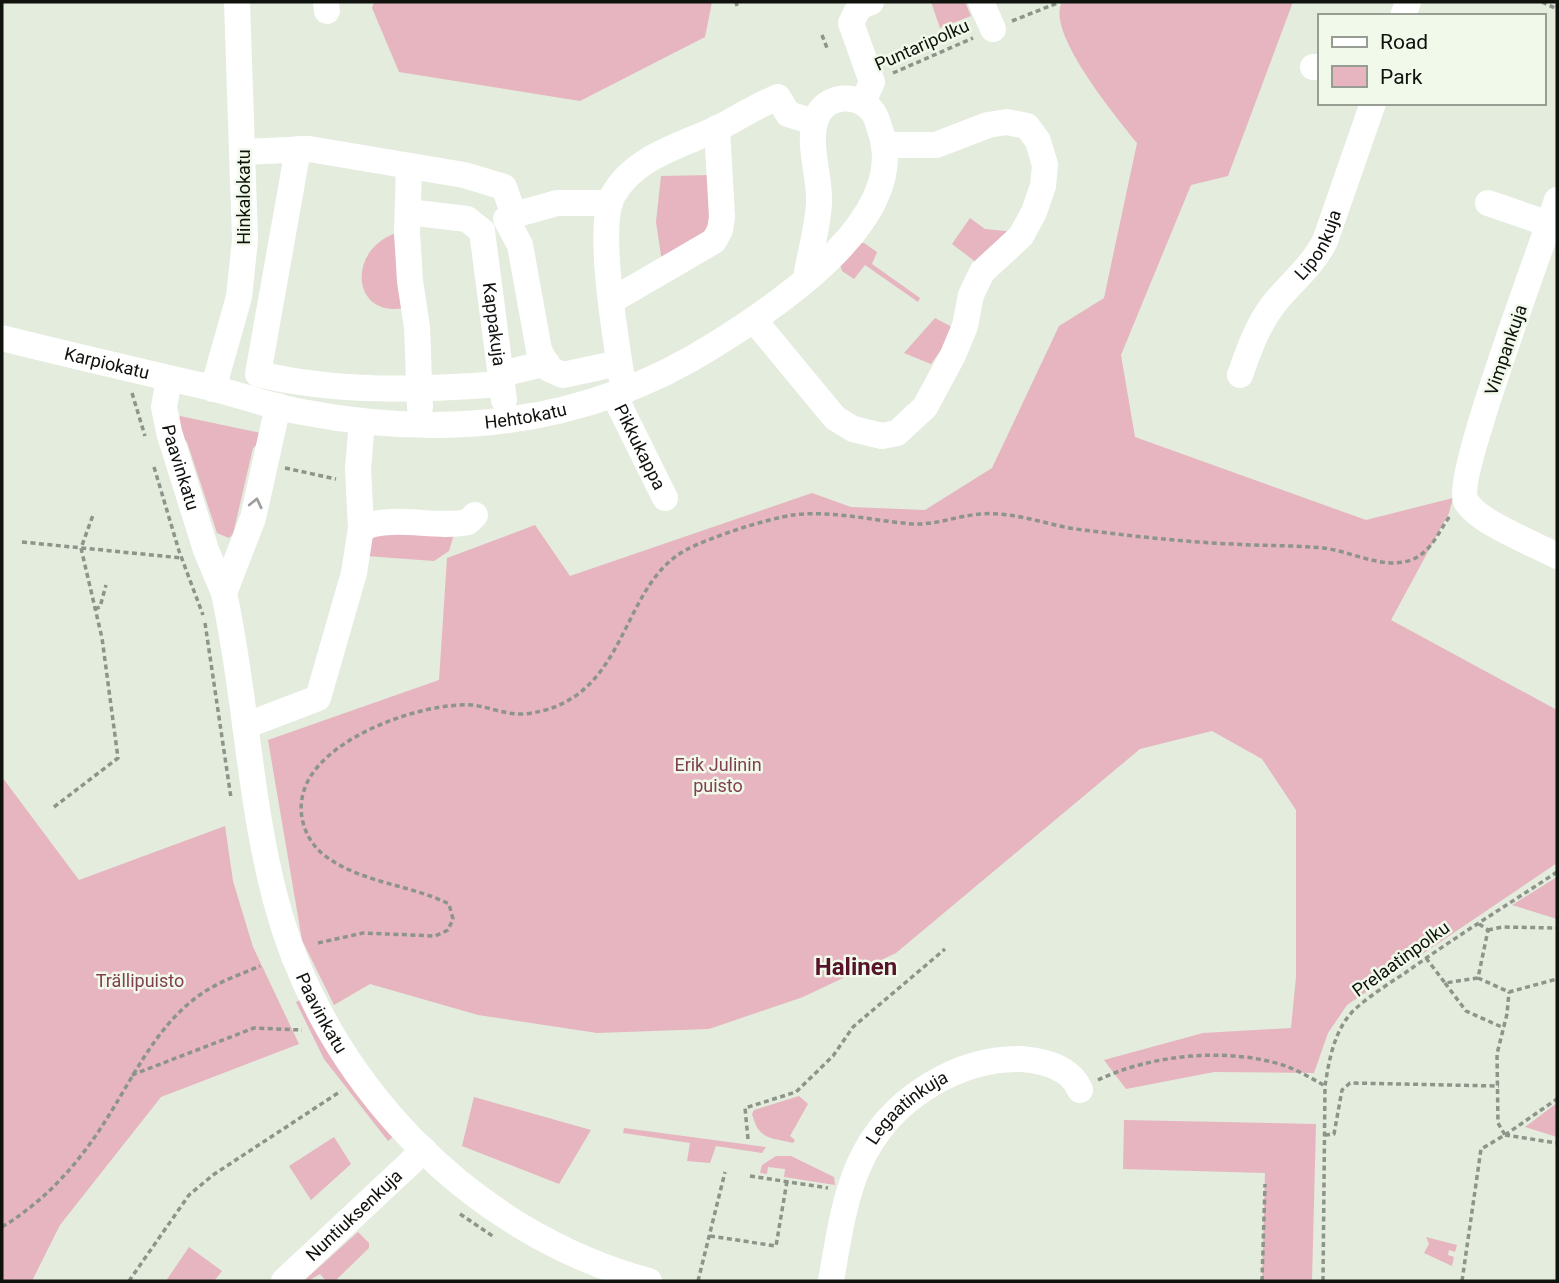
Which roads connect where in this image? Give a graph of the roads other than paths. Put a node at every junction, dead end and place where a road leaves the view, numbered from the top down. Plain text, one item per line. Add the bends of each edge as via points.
1 (237, 2) edge
2 (871, 2) edge
3 (981, 2) edge
4 (993, 29) road end
5 (867, 92) junction
6 (1372, 105) edge
7 (814, 122) junction
8 (717, 128) junction
9 (884, 145) junction
10 (298, 149) junction
11 (244, 152) junction
12 (409, 167) junction
13 (610, 203) junction
14 (1488, 203) dead end
15 (408, 212) junction
16 (1553, 212) edge
17 (510, 217) junction
18 (482, 231) junction
19 (806, 278) junction
20 (611, 301) junction
21 (754, 320) junction
22 (2, 338) edge
23 (547, 363) junction
24 (619, 363) junction
25 (1241, 375) dead end
26 (169, 379) junction
27 (501, 379) junction
28 (213, 388) junction
29 (419, 390) junction
30 (619, 393) junction
31 (278, 406) junction
32 (506, 419) junction
33 (362, 421) junction
34 (421, 426) junction
35 (665, 498) dead end
36 (475, 515) dead end
37 (361, 528) junction
38 (240, 550) junction
39 (194, 554) junction
40 (1557, 556) edge
41 (224, 593) junction
42 (245, 726) junction
43 (1080, 1090) road end
44 (424, 1150) junction
45 (284, 1281) edge
46 (649, 1281) edge
47 (831, 1281) edge

1 - 11 street, Hinkalokatu
2 - 5 street, Hehtokatu via 859,7 851,23
3 - 4 street
5 - 7 street via 833,100
5 - 9 street, Hehtokatu
6 - 25 street, Liponkuja via 1317,257 1274,304 1255,335
7 - 8 street via 788,114 778,97
7 - 19 street via 819,201
8 - 13 street via 632,171
8 - 20 street via 722,217 714,241
9 - 19 street, Hehtokatu via 882,183 870,209 824,266
9 - 21 street via 936,145 1007,122 1027,127 1038,141 1045,165 1034,212 1021,236 982,272 953,355 925,407 897,433 882,436 853,429 835,418
10 - 11 street
10 - 12 street
10 - 29 street via 258,374 325,386
11 - 28 street, Hinkalokatu via 246,240 239,297
12 - 15 street
12 - 17 street via 505,187
13 - 17 street via 556,203
13 - 20 street, Pikkukappa via 606,215
14 - 16 street
15 - 18 street via 467,219
15 - 29 street
16 - 40 street, Vimpankuja via 1474,444 1464,488 1466,501 1481,516
17 - 18 street
17 - 23 street via 520,245 539,349
18 - 27 street, Kappakuja
19 - 21 street, Hehtokatu
20 - 24 street, Pikkukappa
21 - 30 street, Hehtokatu via 712,347
22 - 26 street, Karpiokatu
23 - 24 street via 563,374
23 - 27 street
24 - 30 street, Pikkukappa
26 - 28 street, Karpiokatu
26 - 39 street, Paavinkatu via 164,407
27 - 29 street
27 - 32 street, Kappakuja
28 - 31 street, Hehtokatu
29 - 34 street
30 - 32 street, Hehtokatu via 558,413
30 - 35 street, Pikkukappa
31 - 33 street, Hehtokatu
38 -> 31 street, Paavinkatu via 253,518
32 - 34 street, Hehtokatu
33 - 34 street, Hehtokatu
33 - 37 street
36 - 37 street via 452,526 375,522
37 - 42 street via 354,573 318,698
38 - 39 street via 215,546
38 - 41 street, Paavinkatu
39 - 41 street, Paavinkatu
41 - 42 street, Paavinkatu
42 - 44 street, Paavinkatu via 276,902 295,960 335,1041
43 - 47 street, Legaatinkuja via 1064,1070 1037,1062 998,1060 961,1069 904,1102 874,1135 851,1181
44 - 45 street, Nuntiuksenkuja
44 - 46 street, Paavinkatu via 469,1192 511,1220 591,1261

